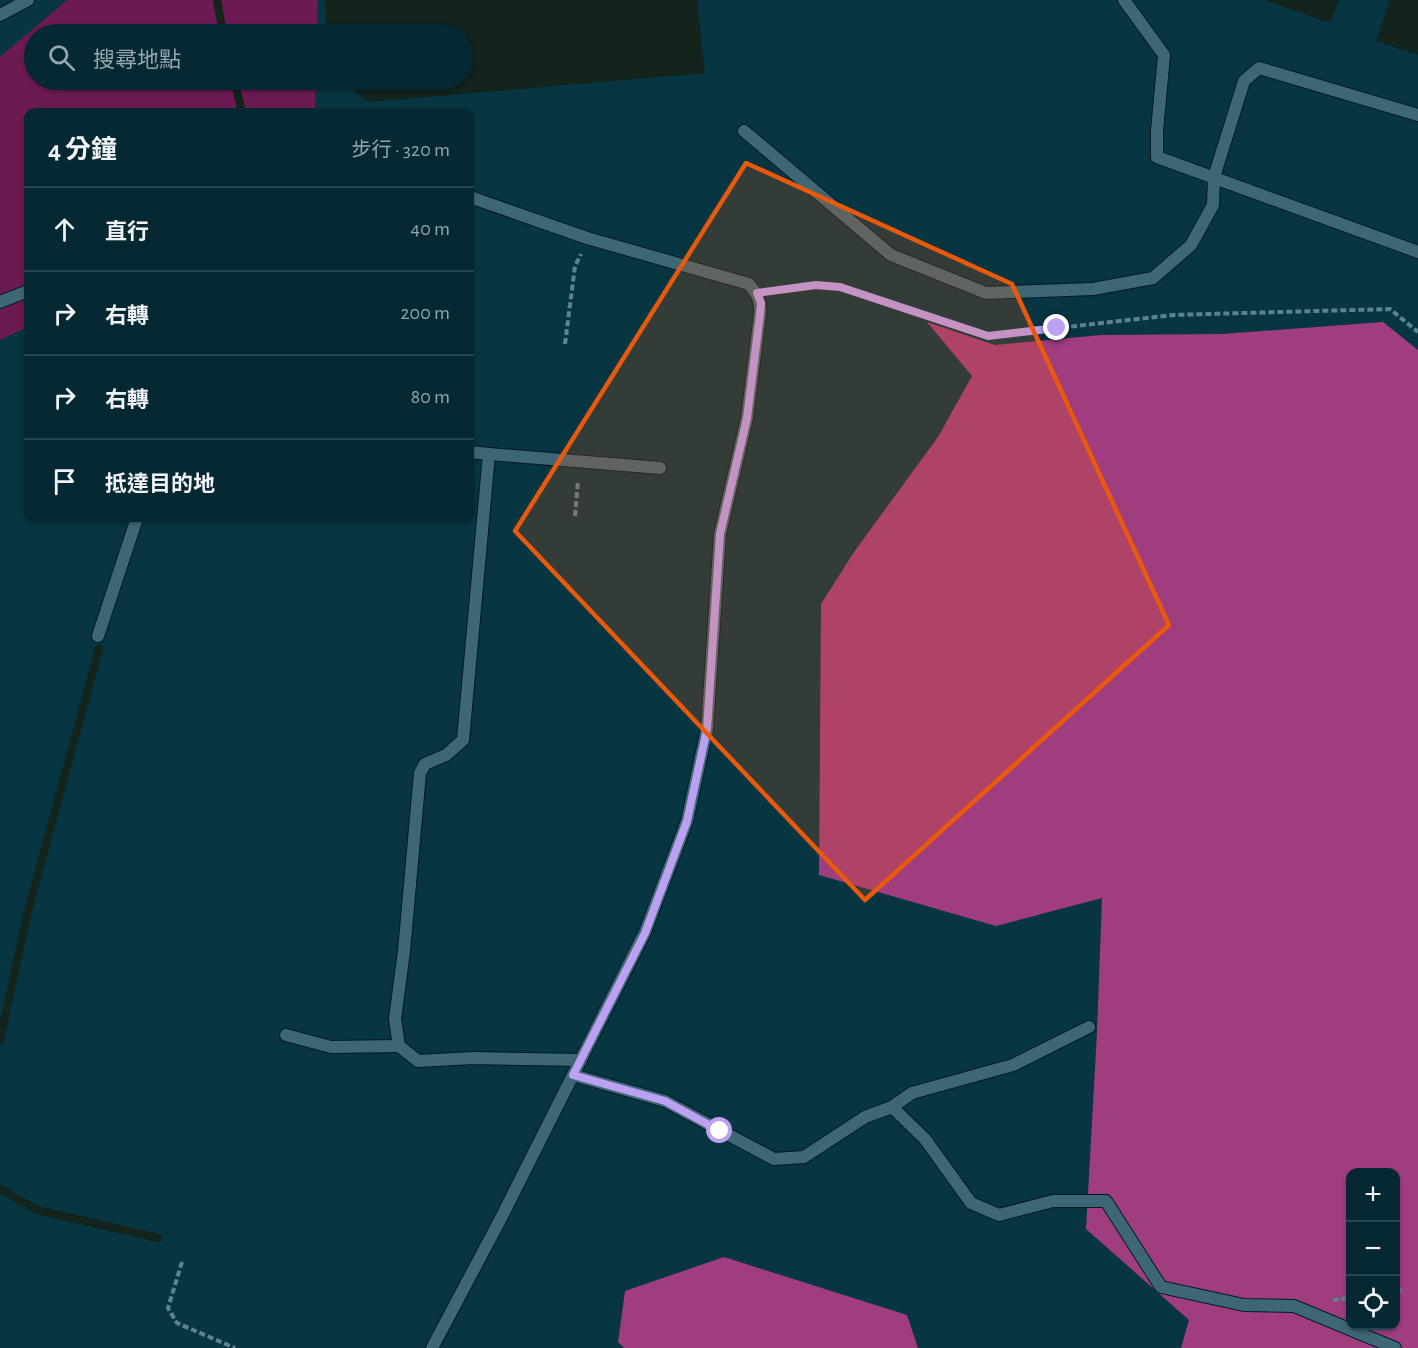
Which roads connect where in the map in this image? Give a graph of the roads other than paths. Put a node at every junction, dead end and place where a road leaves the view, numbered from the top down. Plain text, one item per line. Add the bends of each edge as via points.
1 (28, 0) edge
2 (1124, 0) edge
3 (0, 15) edge
4 (1418, 115) edge
5 (744, 131) dead end
6 (1214, 177) junction
7 (474, 198) edge
8 (1418, 252) edge
9 (24, 293) edge
10 (0, 302) edge
11 (474, 452) edge
12 (489, 454) junction
13 (660, 468) dead end
14 (136, 522) edge
15 (98, 636) dead end
16 (1089, 1028) dead end
17 (286, 1035) dead end
18 (399, 1046) junction
19 (580, 1060) junction
20 (573, 1075) junction
21 (892, 1107) junction
22 (432, 1348) edge
23 (1395, 1348) edge

1 - 3 lane
2 - 6 lane via 1164,55 1157,157
4 - 6 lane via 1259,68 1244,81
5 - 6 lane via 891,255 986,293 1093,289 1153,278 1191,245 1213,205
6 - 8 lane
7 - 19 lane via 587,238 748,284 761,303 747,418 720,534 707,729 687,821 645,933
9 - 10 lane
11 - 12 lane
12 - 13 lane
12 - 18 lane via 463,740 446,755 424,764 420,773 395,1019
14 - 15 lane
16 - 21 lane via 1013,1065 912,1093
17 - 18 lane via 331,1047
18 - 19 lane via 418,1061
19 - 20 lane
20 - 21 lane via 665,1101 774,1159 804,1157 865,1117
20 - 22 lane
21 - 23 lane via 925,1138 971,1203 999,1215 1053,1201 1106,1201 1161,1287 1244,1305 1294,1306

